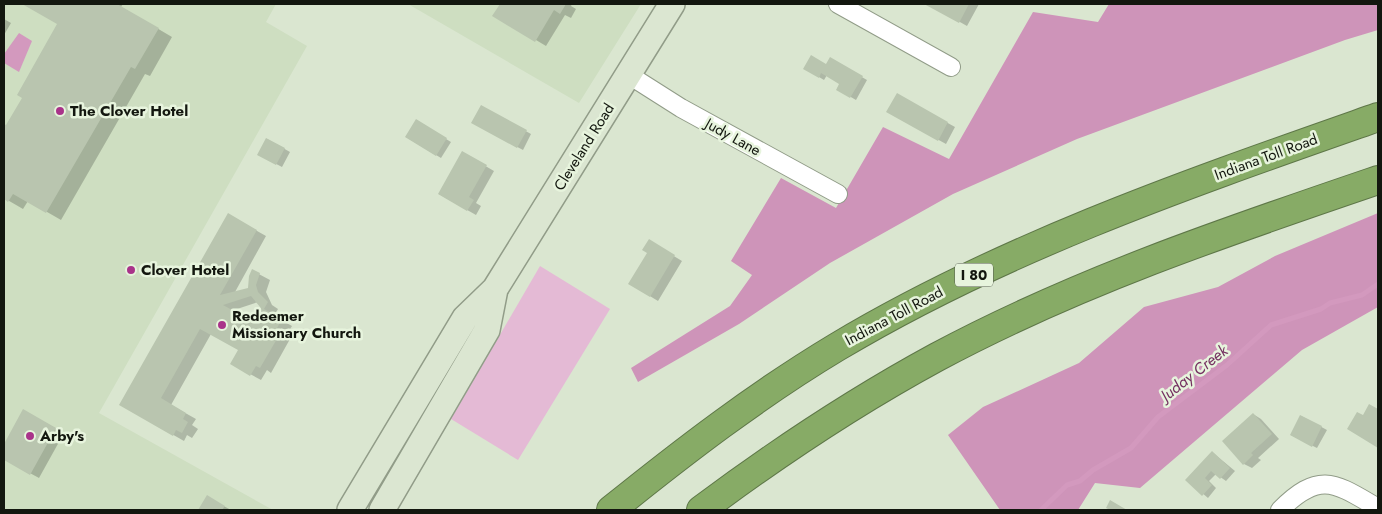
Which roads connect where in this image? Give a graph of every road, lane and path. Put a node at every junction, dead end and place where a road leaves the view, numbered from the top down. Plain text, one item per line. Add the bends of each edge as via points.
1 (672, 4) edge
2 (838, 4) edge
3 (951, 68) dead end
4 (629, 75) junction
5 (1378, 117) edge
6 (1378, 180) edge
7 (838, 194) dead end
8 (495, 289) junction
9 (1378, 508) edge
10 (350, 510) edge
11 (382, 510) edge
12 (611, 510) edge
13 (701, 510) edge
14 (1280, 510) edge

1 - 4 main road, Cleveland Road
2 - 3 street
4 - 7 street, Judy Lane via 689,113
4 - 8 main road, Cleveland Road
5 - 12 highway, Indiana Toll Road / I 80 via 1164,193 1064,234 940,291 836,348 773,388 674,459
6 - 13 highway via 1200,242 1027,313 937,357 834,416
8 - 10 main road, Cleveland Road via 465,318
8 - 11 main road, Cleveland Road via 487,330
9 - 14 street via 1330,484 1303,490

